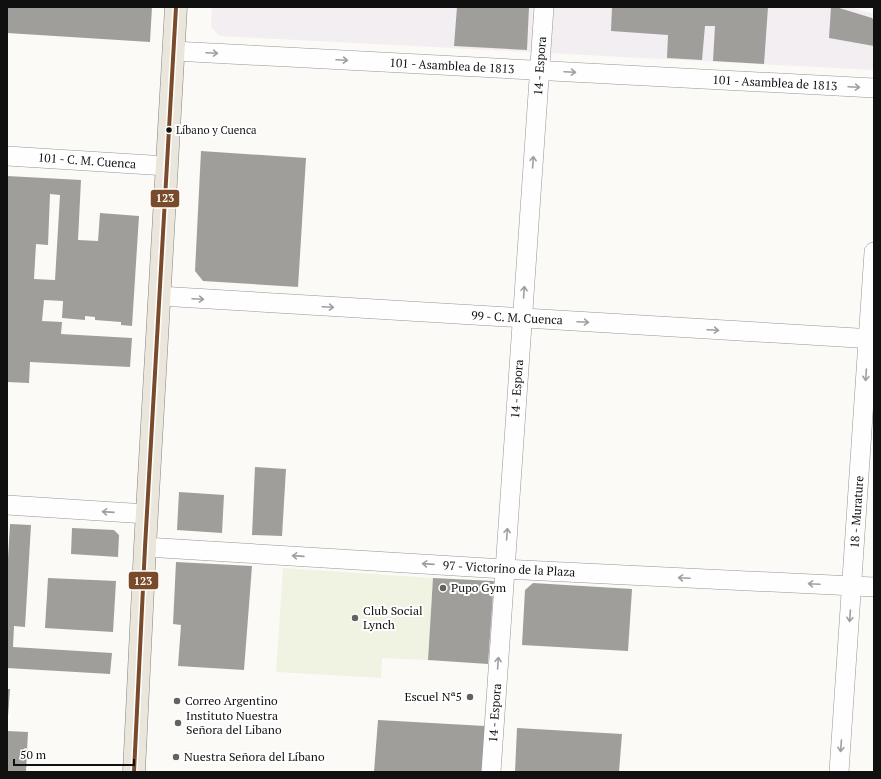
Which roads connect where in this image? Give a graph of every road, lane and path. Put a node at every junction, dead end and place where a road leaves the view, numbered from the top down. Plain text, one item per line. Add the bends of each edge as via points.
1 (176, 7) edge
2 (544, 7) edge
3 (174, 51) junction
4 (540, 70) junction
5 (874, 88) edge
6 (7, 156) edge
7 (167, 166) junction
8 (874, 252) edge
9 (159, 296) junction
10 (522, 318) junction
11 (871, 339) edge
12 (7, 505) edge
13 (147, 514) junction
14 (145, 547) junction
15 (504, 569) junction
16 (852, 586) junction
17 (874, 588) edge
18 (134, 772) edge
19 (491, 772) edge
20 (839, 772) edge

1 - 3 main road
2 - 4 street, 14 - Espora
3 -> 4 street, 101 - Asamblea de 1813
3 - 7 main road
4 -> 5 street, 101 - Asamblea de 1813
10 -> 4 street, 14 - Espora
6 - 7 street, 101 - C. M. Cuenca
7 - 9 main road
8 - 11 street, 18 - Murature
9 -> 10 street, 99 - C. M. Cuenca
9 - 13 main road
10 -> 11 street, 99 - C. M. Cuenca
15 -> 10 street, 14 - Espora
11 -> 16 street, 18 - Murature
13 -> 12 street
13 - 14 main road
15 -> 14 street, 97 - Victorino de la Plaza
14 - 18 main road
16 -> 15 street, 97 - Victorino de la Plaza
19 -> 15 street, 14 - Espora
16 - 17 street, 97 - Victorino de la Plaza
16 -> 20 street, 18 - Murature

